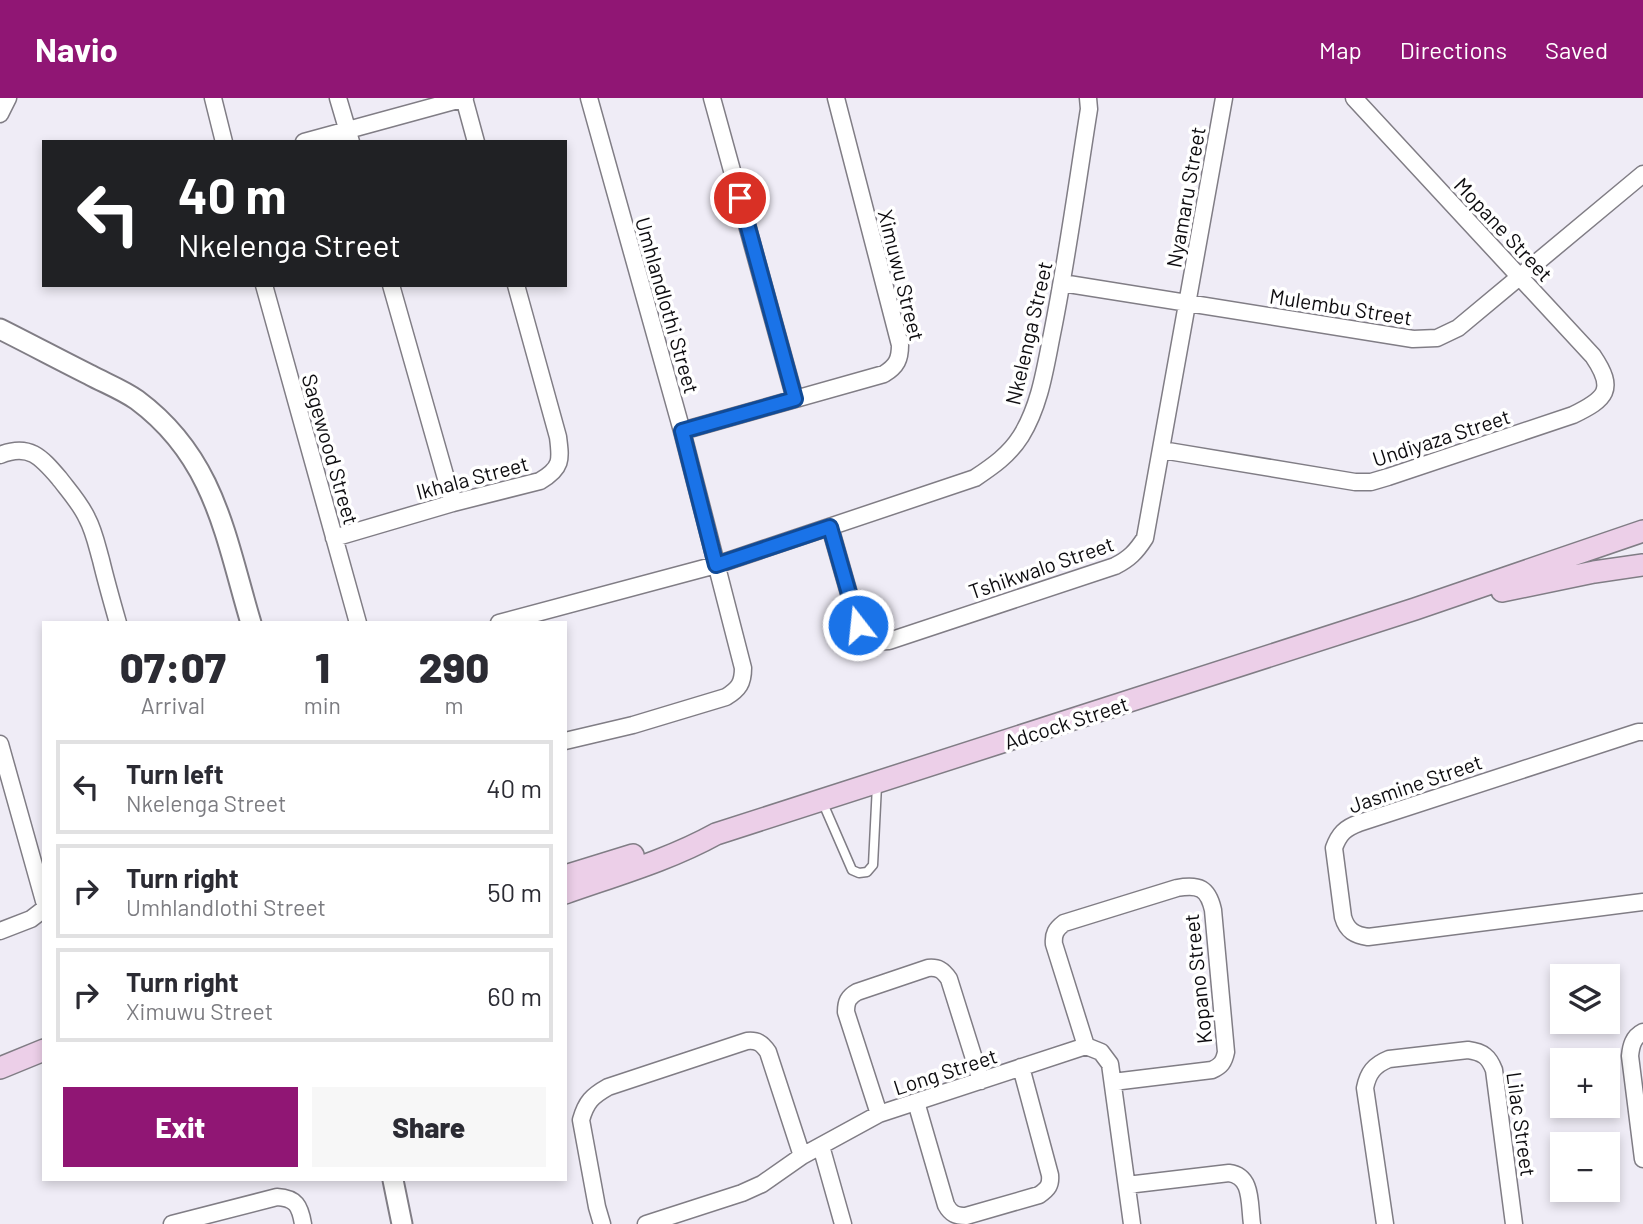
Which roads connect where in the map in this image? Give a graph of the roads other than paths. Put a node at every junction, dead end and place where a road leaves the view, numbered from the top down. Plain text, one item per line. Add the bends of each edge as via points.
1 (8, 98) edge
2 (212, 98) edge
3 (338, 98) edge
4 (465, 98) edge
5 (589, 98) edge
6 (712, 98) edge
7 (836, 98) edge
8 (1087, 98) edge
9 (1224, 98) edge
10 (1354, 98) edge
11 (0, 114) edge
12 (349, 136) edge
13 (224, 140) edge
14 (319, 140) edge
15 (476, 140) edge
16 (1643, 174) edge
17 (1520, 277) junction
18 (1062, 283) junction
19 (265, 287) edge
20 (392, 287) edge
21 (517, 287) edge
22 (1187, 303) junction
23 (0, 329) edge
24 (1602, 397) joint
25 (795, 399) junction
26 (682, 431) junction
27 (1161, 450) junction
28 (0, 455) edge
29 (453, 503) junction
30 (830, 527) junction
31 (1643, 531) edge
32 (334, 538) junction
33 (716, 565) junction
34 (1643, 565) edge
35 (1415, 609) junction
36 (117, 621) edge
37 (250, 621) edge
38 (357, 621) edge
39 (506, 621) edge
40 (1643, 732) edge
41 (567, 741) edge
42 (0, 744) edge
43 (877, 782) junction
44 (821, 800) junction
45 (716, 834) junction
46 (567, 875) edge
47 (567, 891) edge
48 (42, 894) edge
49 (1643, 902) edge
50 (42, 911) edge
51 (0, 931) edge
52 (1643, 1032) edge
53 (1086, 1046) junction
54 (42, 1051) edge
55 (42, 1066) edge
56 (0, 1068) edge
57 (1021, 1068) junction
58 (0, 1076) edge
59 (981, 1081) junction
60 (1113, 1082) junction
61 (916, 1102) junction
62 (879, 1114) junction
63 (573, 1121) edge
64 (821, 1146) junction
65 (802, 1156) junction
66 (1643, 1159) edge
67 (393, 1181) edge
68 (1127, 1185) junction
69 (680, 1219) edge
70 (172, 1224) edge
71 (303, 1224) edge
72 (402, 1224) edge
73 (602, 1224) edge
74 (646, 1224) edge
75 (843, 1224) edge
76 (1132, 1224) edge
77 (1251, 1224) edge
78 (1385, 1224) edge
79 (1514, 1224) edge

1 - 11 street
2 - 13 street
3 - 12 street
4 - 12 street
4 - 15 street
5 - 26 street, Umhlandlothi Street
6 - 25 street
7 - 25 street, Ximuwu Street via 900,357 895,368 884,374
8 - 18 street, Nkelenga Street
9 - 22 street, Nyamaru Street
10 - 17 street, Mopane Street
12 - 14 street
16 - 17 street, Mulembu Street
17 - 22 street, Mulembu Street via 1458,328 1437,338 1413,339
17 - 24 street, Mopane Street via 1603,370
18 - 22 street, Mulembu Street
18 - 30 street, Nkelenga Street via 1039,394 1031,418 1004,458 975,478
19 - 32 street, Sagewood Street
20 - 29 street
21 - 29 street, Ikhala Street via 558,437 558,468 540,481
22 - 27 street, Tshikwalo Street
23 - 37 street via 135,399 179,440 217,506
24 - 27 street, Undiyaza Street via 1573,415 1371,482
25 - 26 street, Ximuwu Street
26 - 33 street, Umhlandlothi Street
27 - 30 street, Tshikwalo Street via 1145,538 1129,559 889,641 876,642 858,625
28 - 36 street via 12,450 36,454 78,503 93,534
29 - 32 street, Ikhala Street
30 - 33 street, Nkelenga Street
31 - 35 main road, Adcock Street
32 - 38 street, Sagewood Street
33 - 39 street, Nkelenga Street
33 - 41 street, Umhlandlothi Street via 743,668 737,691
34 - 35 main road, Adcock Street
35 - 43 main road, Adcock Street
40 - 49 street, Jasmine Street via 1348,827 1334,849 1343,918 1358,936
42 - 48 street
43 - 44 main road, Adcock Street
43 - 44 lane via 873,865 867,872 852,870
44 - 45 main road, Adcock Street
45 - 46 main road, Adcock Street via 694,835
45 - 47 main road, Adcock Street
50 - 51 street
52 - 66 street via 1631,1044 1630,1056
53 - 57 street, Long Street
53 - 60 street via 1101,1052 1110,1065
53 - 60 street, Kopano Street via 1054,944 1057,928 1177,888 1203,890 1213,910 1224,1060 1212,1070
54 - 56 main road
55 - 58 main road
57 - 59 street, Long Street
57 - 61 street via 1050,1175 1051,1183 1039,1195 966,1216 950,1212
59 - 61 street, Long Street
59 - 62 street via 949,979 937,967 928,968 857,992 846,1004
60 - 68 street
61 - 62 street, Long Street
62 - 64 street, Long Street
63 - 65 street via 595,1094 608,1087 755,1041 768,1052
63 - 73 street
64 - 65 street, Long Street
64 - 75 street
65 - 69 street, Long Street via 762,1184
67 - 72 street
68 - 76 street
68 - 77 street via 1237,1174 1247,1188
69 - 74 street, Long Street
70 - 71 street via 277,1197 295,1203
78 - 79 street, Lilac Street via 1367,1077 1389,1059 1468,1050 1490,1059 1494,1070

